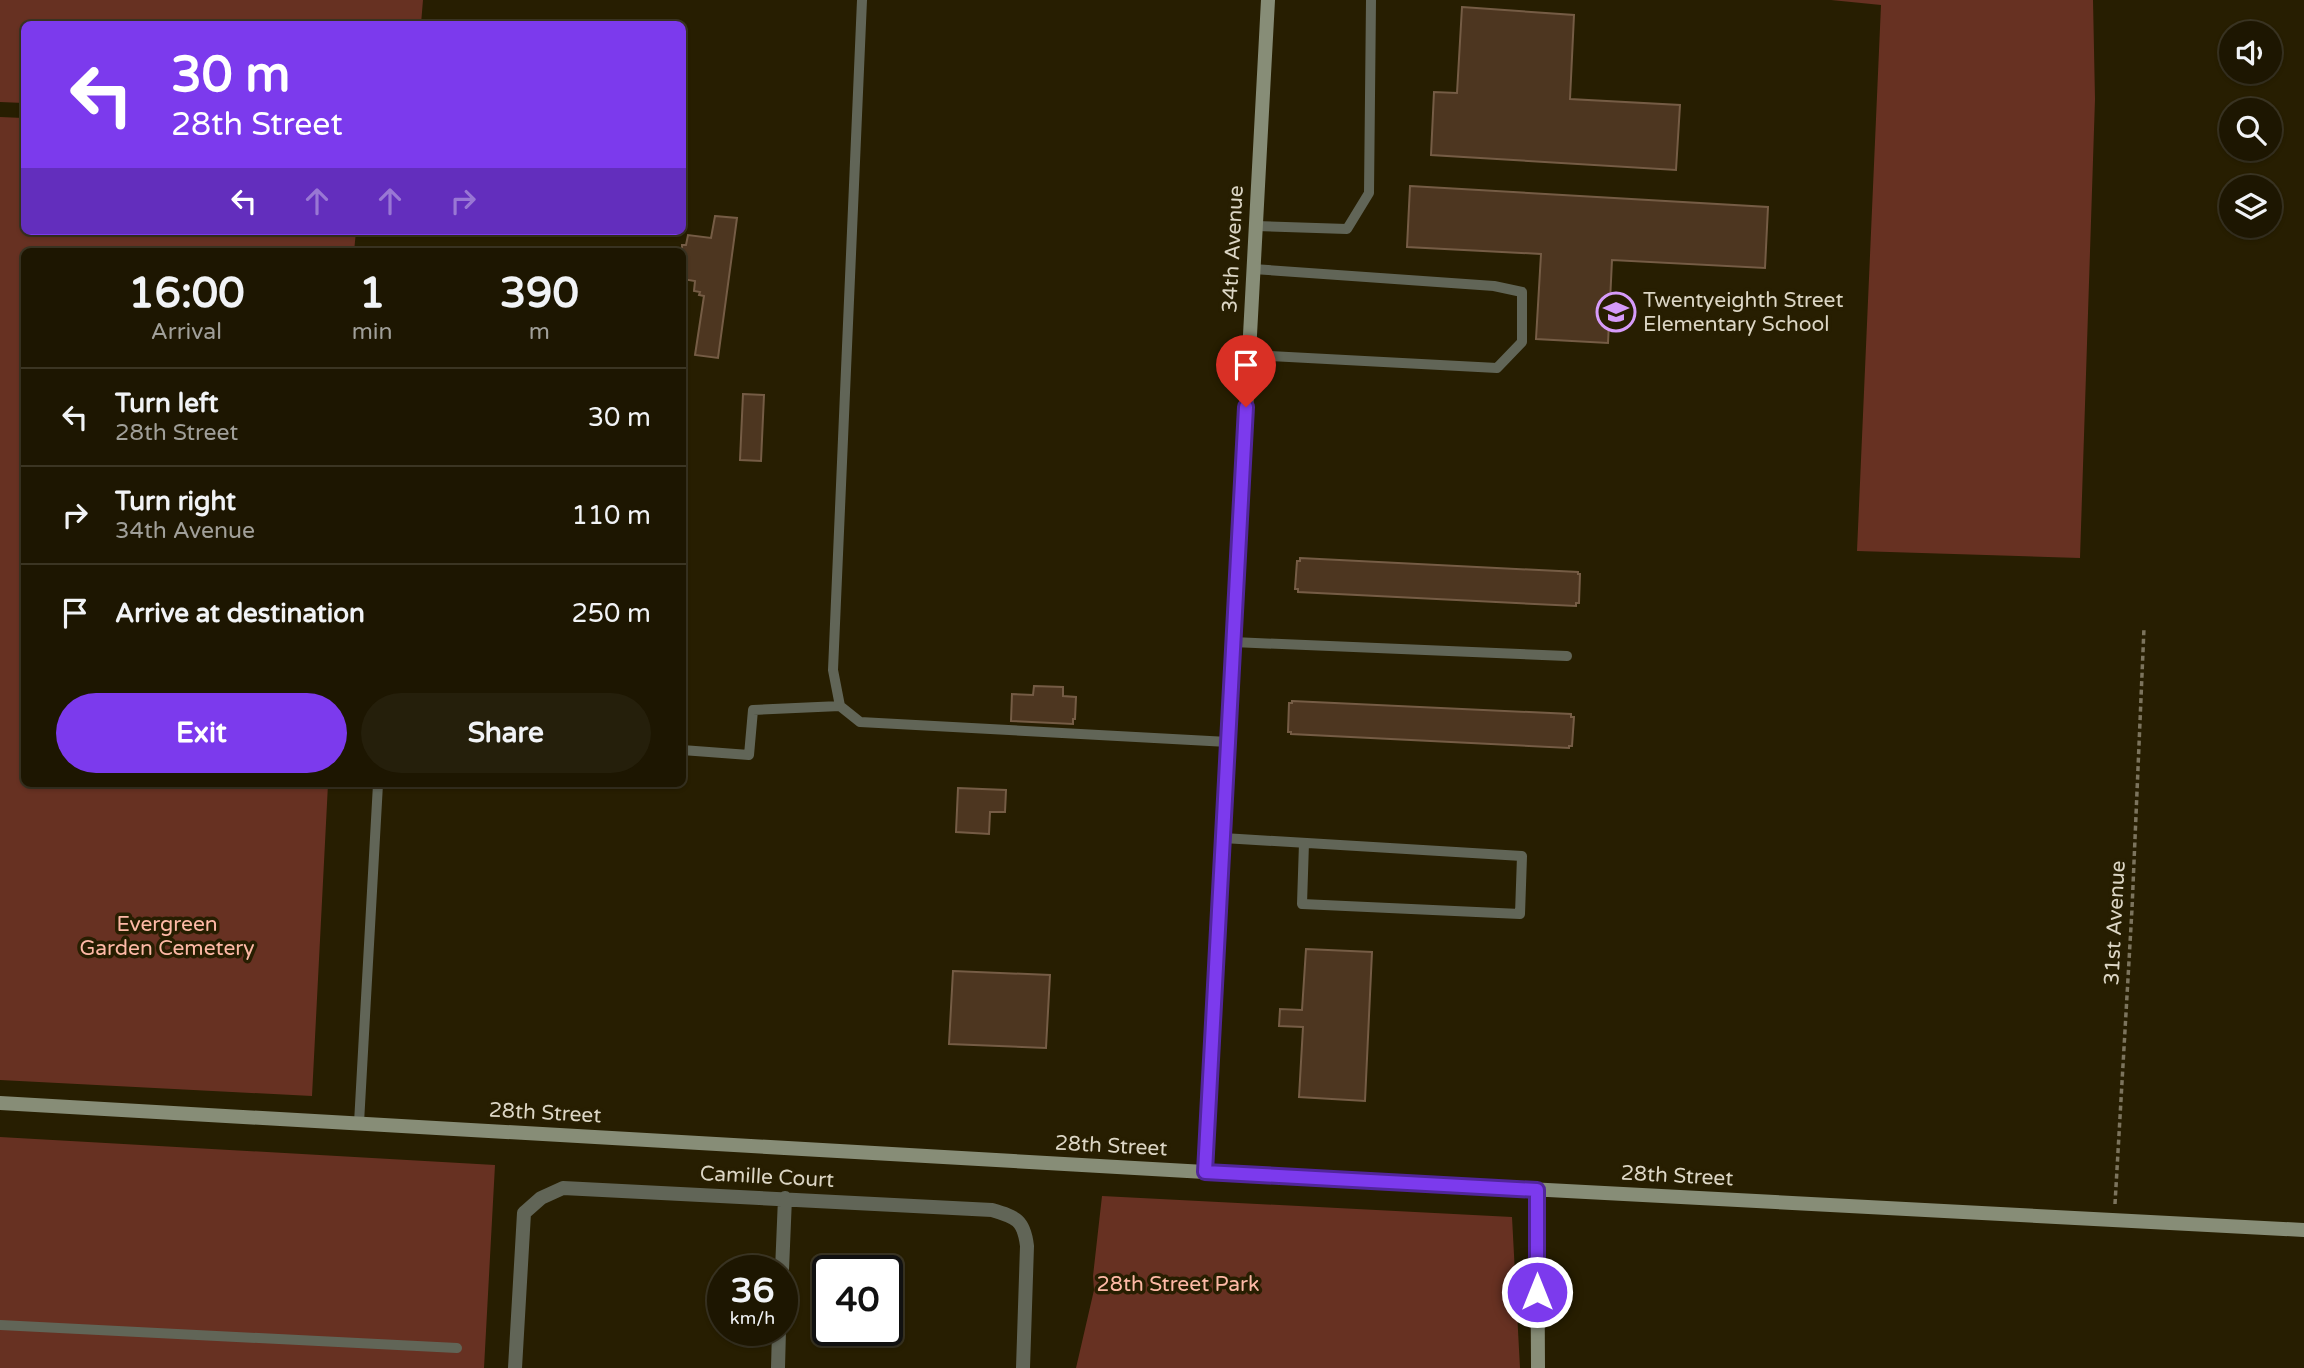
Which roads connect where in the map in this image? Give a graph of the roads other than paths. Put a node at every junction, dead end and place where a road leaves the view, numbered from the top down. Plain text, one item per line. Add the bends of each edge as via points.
1 (862, 0) edge
2 (1268, 0) edge
3 (1371, 0) edge
4 (1255, 226) junction
5 (1253, 269) junction
6 (1249, 355) junction
7 (1233, 642) junction
8 (1567, 656) dead end
9 (840, 706) junction
10 (1228, 742) junction
11 (686, 750) edge
12 (377, 787) edge
13 (1223, 838) junction
14 (1304, 843) junction
15 (0, 1103) edge
16 (359, 1124) junction
17 (1205, 1172) junction
18 (1537, 1190) junction
19 (785, 1198) junction
20 (2304, 1230) edge
21 (783, 1255) edge
22 (0, 1325) edge
23 (779, 1346) edge
24 (457, 1348) dead end
25 (515, 1368) edge
26 (778, 1368) edge
27 (1023, 1368) edge
28 (1538, 1368) edge

1 - 9 lane via 833,670
2 - 4 main road, 34th Avenue
3 - 4 lane via 1369,193 1347,229
4 - 5 main road, 34th Avenue
5 - 6 main road, 34th Avenue
5 - 6 lane via 1494,286 1522,292 1522,342 1497,368
6 - 7 main road, 34th Avenue
7 - 8 lane
7 - 10 main road, 34th Avenue
9 - 10 lane via 860,722
9 - 11 lane via 753,710 749,755
10 - 13 main road, 34th Avenue
12 - 16 lane
13 - 14 lane
13 - 17 main road, 34th Avenue
14 - 14 lane via 1522,856 1520,914 1302,904
15 - 16 main road, 28th Street
16 - 17 main road, 28th Street
17 - 18 main road, 28th Street
18 - 20 main road, 28th Street
18 - 28 main road
19 - 21 street
19 - 25 street, Camille Court via 563,1188 541,1198 524,1213
19 - 27 street, Camille Court via 992,1210 1014,1216 1025,1229 1027,1246
22 - 24 lane
23 - 26 street

